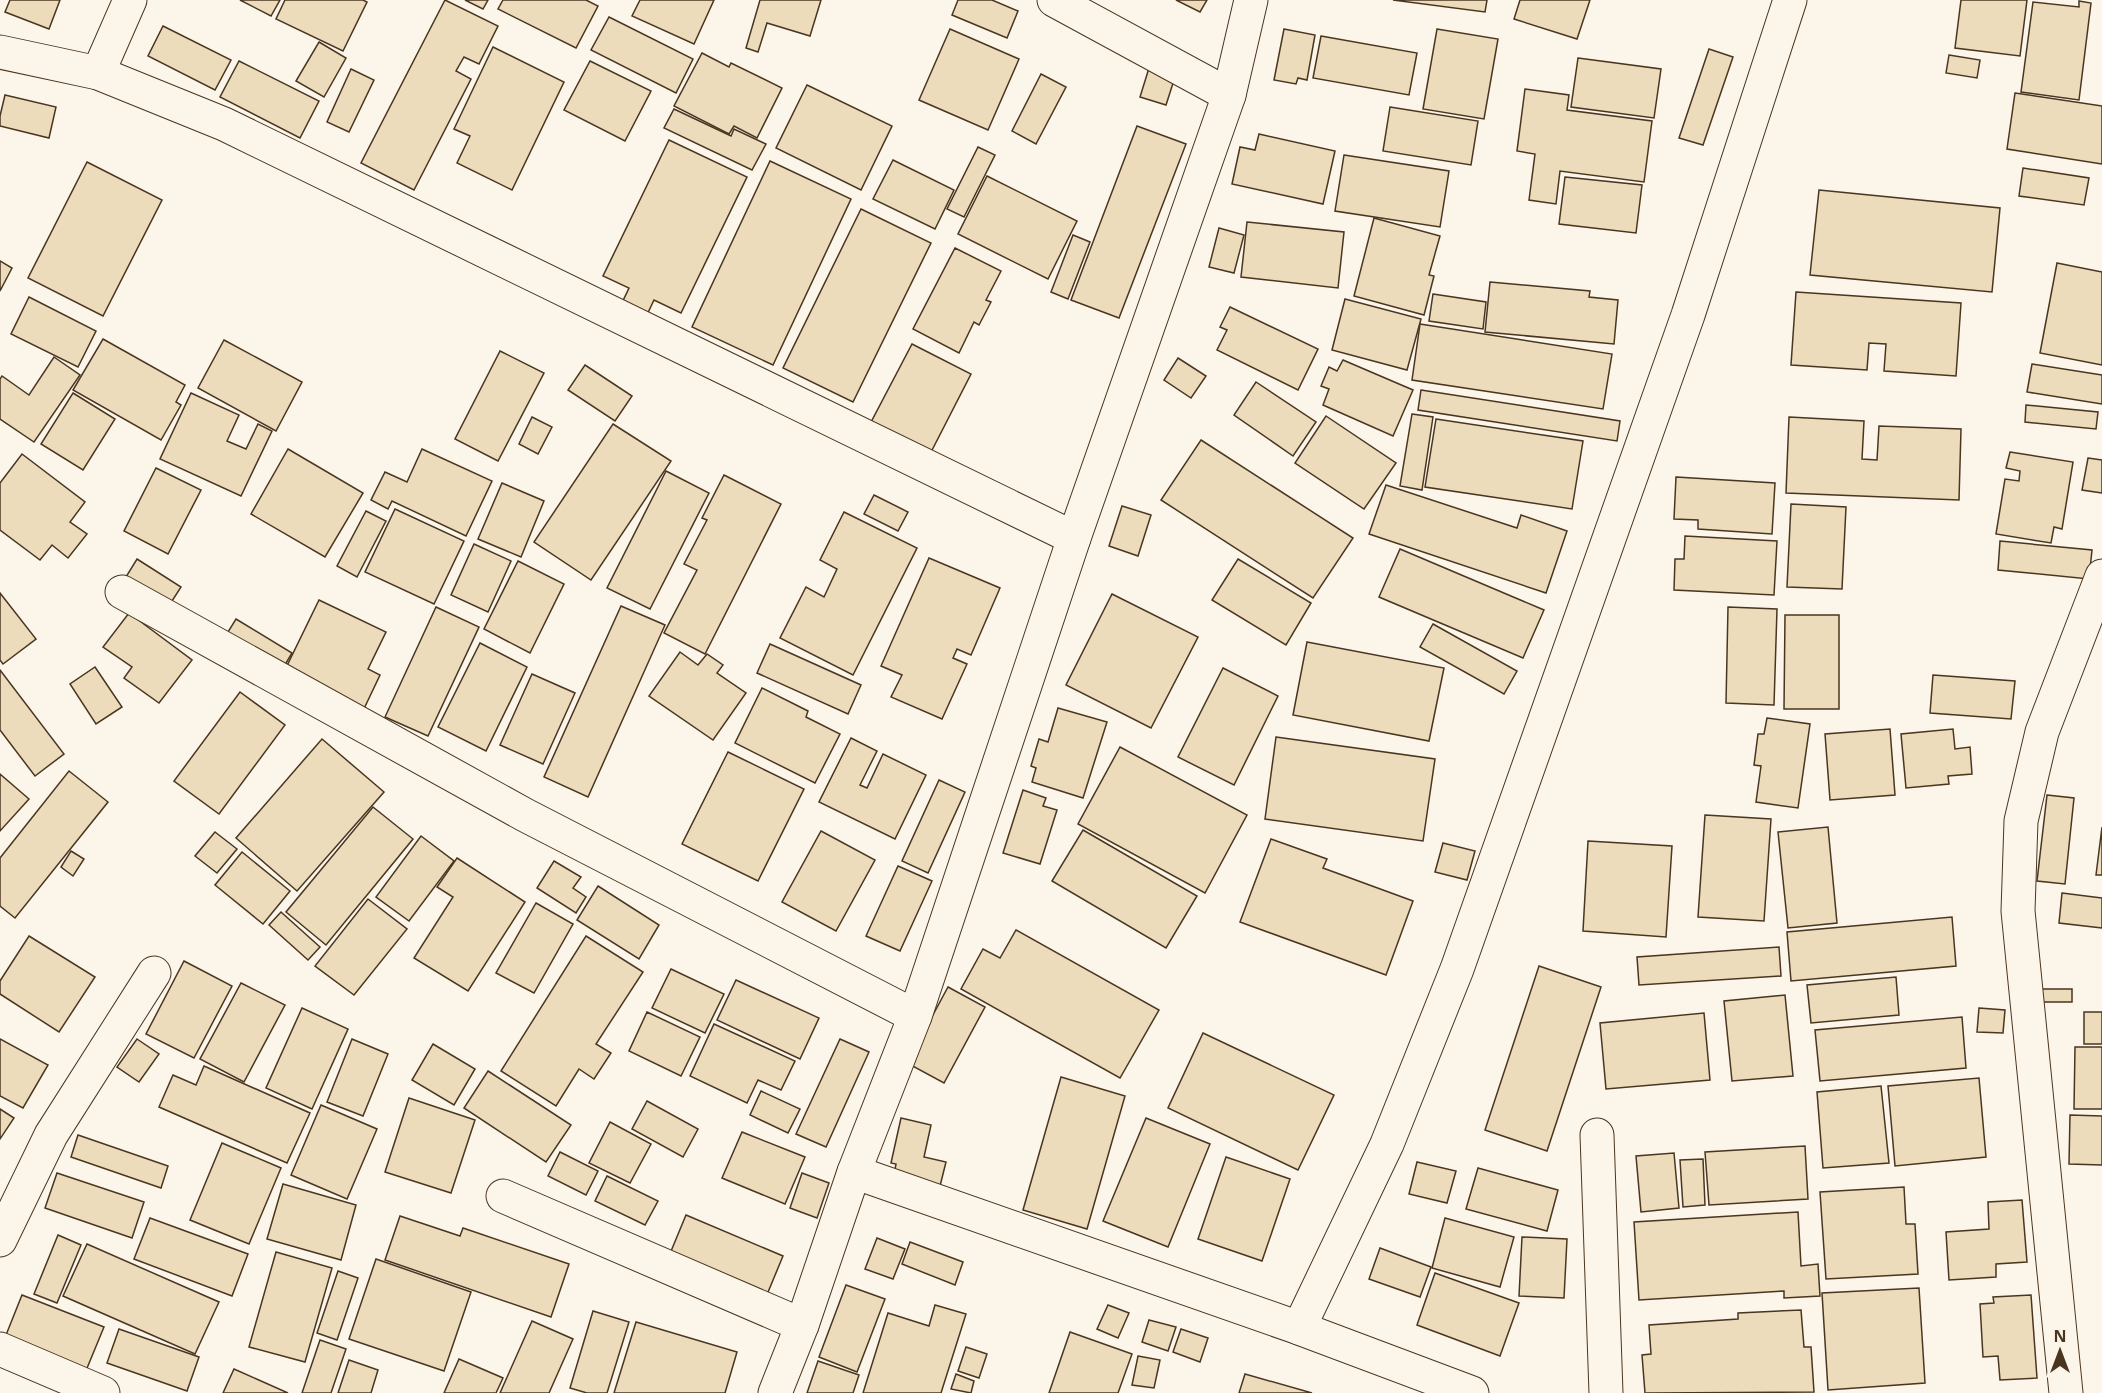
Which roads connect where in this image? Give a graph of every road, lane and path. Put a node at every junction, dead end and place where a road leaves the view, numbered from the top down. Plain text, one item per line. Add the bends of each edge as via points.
1 (130, 0) edge
2 (1054, 0) edge
3 (1251, 0) edge
4 (1790, 0) edge
5 (0, 52) edge
6 (98, 73) junction
7 (1228, 95) junction
8 (1074, 538) junction
9 (2102, 576) edge
10 (122, 592) dead end
11 (154, 973) dead end
12 (915, 1016) junction
13 (1597, 1136) dead end
14 (854, 1172) junction
15 (503, 1197) dead end
16 (0, 1240) edge
17 (802, 1325) junction
18 (1299, 1328) junction
19 (0, 1349) edge
20 (103, 1393) edge
21 (775, 1393) edge
22 (1472, 1393) edge
23 (1606, 1393) edge
24 (2066, 1393) edge

1 - 6 street
2 - 7 street
3 - 7 street
4 - 18 street via 1688,315 1457,969 1387,1144
5 - 6 street
6 - 8 street via 224,124
7 - 8 street
8 - 12 street
9 - 24 street via 2042,732 2021,821 2018,911
10 - 12 street via 525,815
11 - 16 street via 51,1135
12 - 14 street
13 - 23 street
14 - 17 street
14 - 18 street
15 - 17 street
17 - 21 street
18 - 22 street
19 - 20 street

